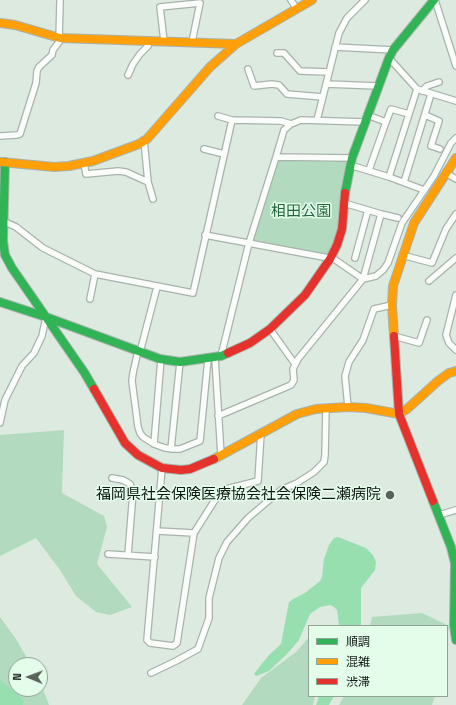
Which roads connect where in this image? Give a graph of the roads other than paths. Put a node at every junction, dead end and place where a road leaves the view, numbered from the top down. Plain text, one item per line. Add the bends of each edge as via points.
1 (60, 0) edge
2 (291, 0) edge
3 (312, 0) edge
4 (365, 0) edge
5 (435, 0) edge
6 (296, 8) junction
7 (0, 23) edge
8 (60, 38) junction
9 (149, 41) junction
10 (164, 42) junction
11 (192, 42) junction
12 (236, 44) junction
13 (335, 47) junction
14 (393, 50) junction
15 (277, 53) dead end
16 (389, 58) junction
17 (456, 66) edge
18 (248, 69) dead end
19 (329, 72) junction
20 (128, 75) dead end
21 (439, 82) dead end
22 (326, 84) junction
23 (378, 86) junction
24 (419, 90) junction
25 (431, 94) junction
26 (323, 97) junction
27 (456, 101) edge
28 (409, 114) junction
29 (425, 115) junction
30 (218, 116) dead end
31 (366, 119) junction
32 (232, 120) junction
33 (317, 120) junction
34 (386, 122) junction
35 (291, 124) junction
36 (0, 136) edge
37 (456, 138) edge
38 (144, 140) junction
39 (204, 149) dead end
40 (440, 149) dead end
41 (224, 154) junction
42 (276, 157) junction
43 (456, 158) edge
44 (351, 161) junction
45 (3, 162) edge
46 (84, 163) junction
47 (369, 170) junction
48 (446, 173) junction
49 (389, 177) junction
50 (456, 179) edge
51 (148, 182) junction
52 (404, 182) junction
53 (424, 190) junction
54 (153, 199) dead end
55 (344, 203) junction
56 (368, 210) junction
57 (381, 214) junction
58 (456, 214) edge
59 (398, 218) dead end
60 (3, 221) junction
61 (1, 235) edge
62 (205, 236) junction
63 (249, 244) junction
64 (402, 255) junction
65 (354, 258) dead end
66 (456, 258) edge
67 (330, 259) junction
68 (95, 274) junction
69 (363, 279) junction
70 (429, 281) dead end
71 (157, 287) junction
72 (456, 295) edge
73 (90, 299) dead end
74 (0, 302) edge
75 (392, 305) junction
76 (46, 317) junction
77 (427, 320) dead end
78 (270, 329) junction
79 (394, 336) junction
80 (456, 350) edge
81 (139, 351) junction
82 (214, 358) junction
83 (161, 359) junction
84 (180, 362) junction
85 (295, 364) junction
86 (456, 371) edge
87 (348, 406) junction
88 (326, 408) junction
89 (399, 414) junction
90 (218, 416) junction
91 (0, 423) edge
92 (261, 433) junction
93 (154, 444) junction
94 (171, 449) junction
95 (221, 455) junction
96 (162, 468) junction
97 (112, 478) dead end
98 (133, 492) junction
99 (160, 496) junction
100 (456, 510) edge
101 (439, 515) junction
102 (157, 531) junction
103 (194, 533) junction
104 (108, 554) dead end
105 (128, 555) junction
106 (155, 557) junction
107 (456, 640) edge
108 (151, 673) dead end

1 - 8 street
2 - 6 street
3 - 6 street
4 - 13 street via 347,18
5 - 14 street
5 - 17 street
6 - 12 street
7 - 8 street
8 - 9 street
8 - 36 street via 52,55 39,66 20,134
9 - 10 street
9 - 20 street
10 - 11 street
10 - 11 street via 160,7 200,3
11 - 12 street
12 - 38 street via 210,67
13 - 14 street
13 - 19 street
14 - 16 street
15 - 19 street via 284,53 300,71
16 - 23 street
16 - 24 street
18 - 26 street via 254,86 279,85 287,94
19 - 22 street
21 - 24 street
22 - 23 street
22 - 26 street
23 - 31 street
24 - 25 street
24 - 28 street
25 - 27 street
25 - 29 street
26 - 33 street
28 - 34 street via 391,109
28 - 49 street
29 - 40 street via 439,121 431,146
29 - 52 street
30 - 32 street
31 - 33 street
31 - 34 street
31 - 44 street
32 - 35 street via 281,121
32 - 41 street
33 - 35 street via 301,120
34 - 47 street
35 - 42 street via 282,133
37 - 53 street via 451,142
38 - 46 street
38 - 51 street
39 - 41 street
41 - 62 street
42 - 44 street
42 - 63 street
43 - 48 street
44 - 47 street
44 - 55 street
45 - 46 street via 54,167
45 - 60 street
46 - 51 street via 86,174 126,172
47 - 49 street
48 - 50 street
48 - 64 street via 414,223
49 - 52 street
51 - 54 street
52 - 53 street
53 - 69 street via 402,223 388,263 376,276
55 - 56 street
55 - 67 street via 342,228
56 - 57 street
56 - 65 street
57 - 59 street
57 - 69 street
58 - 64 street via 446,229 432,263
60 - 61 street
60 - 68 street via 16,227 43,248
61 - 76 street via 3,248 12,268
62 - 63 street
62 - 71 street via 193,293
63 - 67 street
63 - 82 street
64 - 75 street via 393,286
66 - 70 street
67 - 69 street via 334,259
67 - 78 street via 305,295
68 - 71 street
68 - 73 street
69 - 85 street
71 - 81 street
72 - 80 street via 446,335
74 - 76 street
75 - 79 street
75 - 87 street via 374,309 363,340 349,362 345,376
76 - 81 street
76 - 91 street via 42,336 34,353 22,366 5,400
76 - 96 street via 84,372 125,443 138,455
77 - 79 street via 419,343
78 - 82 street via 250,343
78 - 85 street
79 - 89 street
81 - 83 street
81 - 93 street via 132,381 138,427 143,437
82 - 84 street
82 - 90 street
82 - 94 street via 200,441 180,449
83 - 84 street
83 - 93 street
84 - 94 street
85 - 90 street via 294,380 290,385
86 - 89 street via 438,380
87 - 88 street
87 - 89 street
88 - 92 street via 297,414
88 - 108 street via 324,462 297,484 281,490 248,518 227,542 219,558 209,598 209,618 198,649
89 - 101 street
90 - 95 street
92 - 95 street
92 - 103 street via 258,481 220,492
93 - 94 street
95 - 96 street via 190,469
96 - 99 street
97 - 98 street via 130,484
98 - 99 street
98 - 105 street
99 - 102 street
100 - 101 street
101 - 107 street via 455,563
102 - 103 street
102 - 106 street
103 - 106 street via 177,643 173,646 150,643 147,640
104 - 105 street
105 - 106 street

